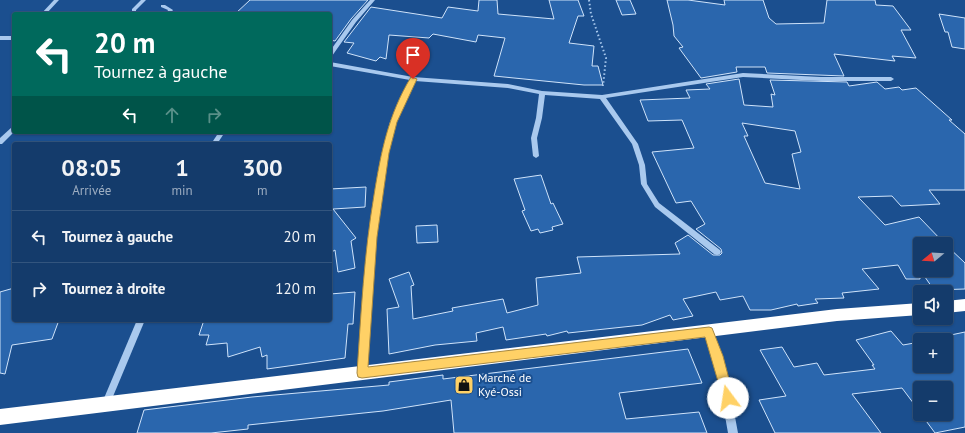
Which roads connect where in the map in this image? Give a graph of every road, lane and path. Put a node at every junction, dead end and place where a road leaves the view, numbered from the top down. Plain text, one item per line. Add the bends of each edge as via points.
1 (58, 0) edge
2 (144, 0) edge
3 (373, 0) edge
4 (589, 0) edge
5 (164, 6) dead end
6 (45, 12) edge
7 (134, 12) edge
8 (170, 12) edge
9 (0, 38) edge
10 (12, 38) edge
11 (332, 52) edge
12 (332, 64) edge
13 (413, 79) junction
14 (891, 79) dead end
15 (542, 93) junction
16 (602, 97) junction
17 (12, 130) edge
18 (0, 142) edge
19 (536, 156) dead end
20 (717, 252) dead end
21 (965, 305) edge
22 (953, 306) edge
23 (913, 310) edge
24 (140, 322) edge
25 (709, 332) junction
26 (362, 373) junction
27 (106, 405) junction
28 (0, 417) edge
29 (733, 433) edge

1 - 6 street
2 - 7 street
3 - 11 street
4 - 16 path via 589,8 607,59
5 - 8 street via 171,10
9 - 10 street
12 - 13 street
13 - 15 street via 508,86
13 - 26 street via 393,122 385,153 372,237
14 - 16 street via 742,75
15 - 16 street
15 - 19 street via 534,138
16 - 20 street via 635,144 642,165 644,184 657,204
17 - 18 street
21 - 22 highway
23 - 25 highway via 837,315
24 - 27 street
25 - 26 highway
25 - 29 street via 718,356 728,398
26 - 27 highway
27 - 28 highway

